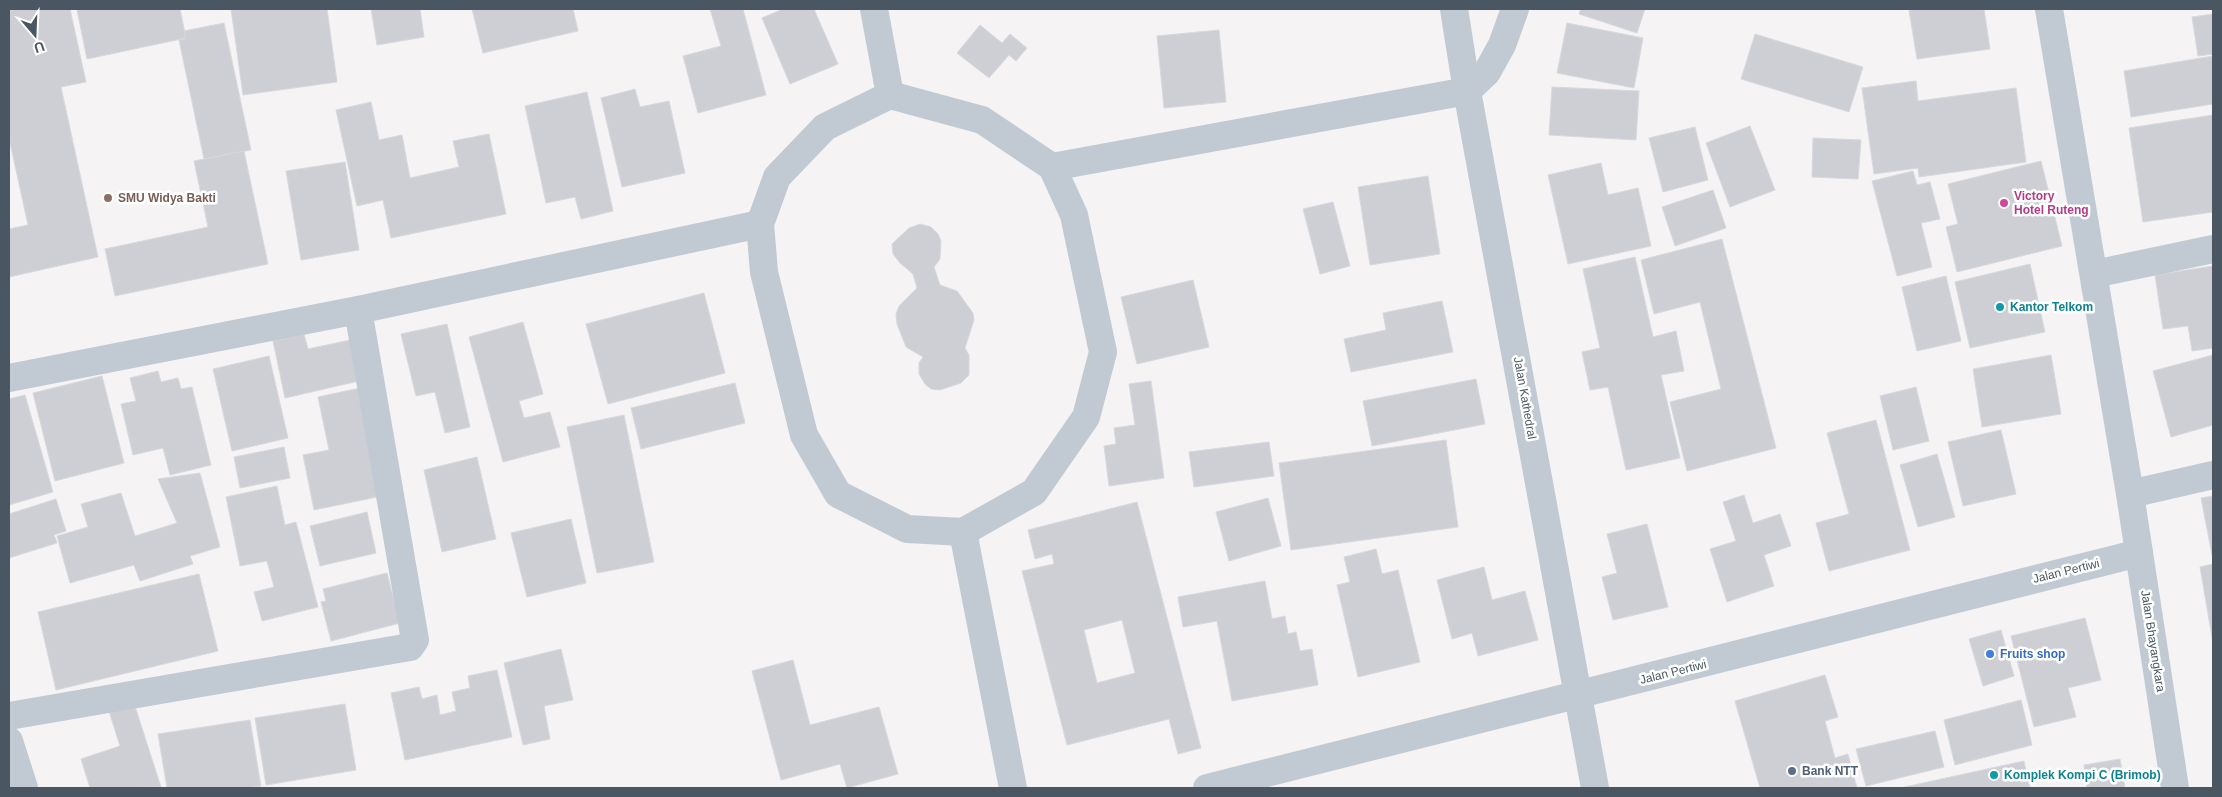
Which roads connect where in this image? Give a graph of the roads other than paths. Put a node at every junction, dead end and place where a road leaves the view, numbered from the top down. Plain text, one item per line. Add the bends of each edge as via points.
1 (874, 9) edge
2 (1454, 9) edge
3 (1515, 9) edge
4 (2049, 9) edge
5 (1467, 91) junction
6 (890, 95) junction
7 (1052, 167) junction
8 (760, 224) junction
9 (2213, 249) edge
10 (2094, 274) junction
11 (358, 310) junction
12 (9, 378) edge
13 (2213, 475) edge
14 (2130, 494) junction
15 (963, 532) junction
16 (2139, 552) junction
17 (1579, 696) junction
18 (9, 716) edge
19 (9, 741) edge
20 (24, 788) edge
21 (1013, 788) edge
22 (1207, 788) edge
23 (1596, 788) edge
24 (2175, 788) edge

1 - 6 street
2 - 5 street, Jalan Kathedral
3 - 5 street via 1502,45 1487,72
4 - 10 street, Jalan Bhayangkara
5 - 7 street
5 - 17 street, Jalan Kathedral
6 - 7 street via 982,120
6 - 8 street via 825,128 777,177
7 - 15 street via 1074,216 1103,352 1086,417 1034,492
8 - 11 street
8 - 15 street via 764,272 804,435 838,494 907,529
9 - 10 street
10 - 14 street, Jalan Bhayangkara
11 - 12 street
11 - 18 street via 415,640 410,647
13 - 14 street
14 - 16 street, Jalan Bhayangkara
15 - 21 street
16 - 17 street, Jalan Pertiwi
16 - 24 street, Jalan Bhayangkara
17 - 22 street, Jalan Pertiwi
17 - 23 street, Jalan Kathedral
19 - 20 street

